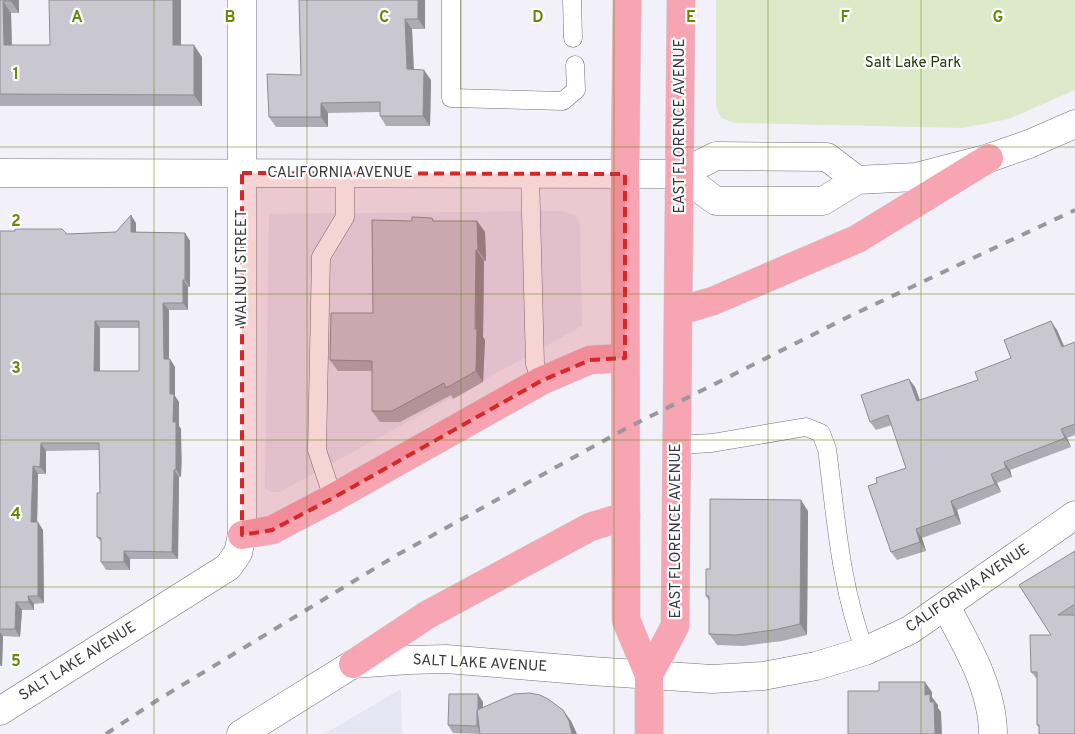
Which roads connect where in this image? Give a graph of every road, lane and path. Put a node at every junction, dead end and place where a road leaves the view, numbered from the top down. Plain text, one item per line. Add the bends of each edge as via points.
1 (242, 0) edge
2 (450, 0) edge
3 (572, 0) edge
4 (628, 0) edge
5 (681, 0) edge
6 (573, 38) dead end
7 (575, 65) dead end
8 (1075, 124) edge
9 (989, 158) junction
10 (0, 173) edge
11 (242, 173) junction
12 (345, 173) junction
13 (530, 174) junction
14 (625, 174) junction
15 (680, 174) junction
16 (857, 180) junction
17 (679, 311) junction
18 (625, 358) junction
19 (541, 381) junction
20 (677, 445) junction
21 (334, 498) junction
22 (626, 516) junction
23 (1075, 516) edge
24 (242, 535) junction
25 (946, 607) junction
26 (866, 651) junction
27 (353, 664) junction
28 (649, 675) junction
29 (0, 712) edge
30 (241, 734) edge
31 (649, 734) edge
32 (993, 734) edge

1 - 11 street, WALNUT STREET
2 - 7 lane via 452,98 563,102 576,90
3 - 6 lane
4 - 14 main road
5 - 15 main road, EAST FLORENCE AVENUE
8 - 9 street
9 - 16 street via 916,177
9 - 17 main road via 857,239 713,300
10 - 11 street, CALIFORNIA AVENUE
11 - 12 street, CALIFORNIA AVENUE
11 - 24 street, WALNUT STREET
12 - 13 street, CALIFORNIA AVENUE
12 - 21 lane via 345,217 320,257 317,450
13 - 14 street, CALIFORNIA AVENUE
13 - 19 lane via 535,364
14 - 15 street, CALIFORNIA AVENUE
14 - 18 main road
15 - 16 street via 716,156 827,157
15 - 16 street via 716,201 822,201
15 - 17 main road, EAST FLORENCE AVENUE
17 - 20 main road, EAST FLORENCE AVENUE
18 - 19 main road via 590,360
18 - 22 main road
19 - 21 main road
20 - 26 lane via 712,443 806,427 821,433 827,449 842,572 855,624
20 - 28 main road, EAST FLORENCE AVENUE via 675,626
21 - 24 main road via 272,530
22 - 27 main road via 590,527 470,591
22 - 28 main road via 626,620
23 - 25 street, CALIFORNIA AVENUE
24 - 29 street, SALT LAKE AVENUE via 238,553 228,567
25 - 26 street, CALIFORNIA AVENUE via 910,630
25 - 32 street via 986,689
26 - 28 street, CALIFORNIA AVENUE via 816,666 763,676 712,679
27 - 28 street, SALT LAKE AVENUE via 446,659
27 - 30 street, SALT LAKE AVENUE
28 - 31 main road

